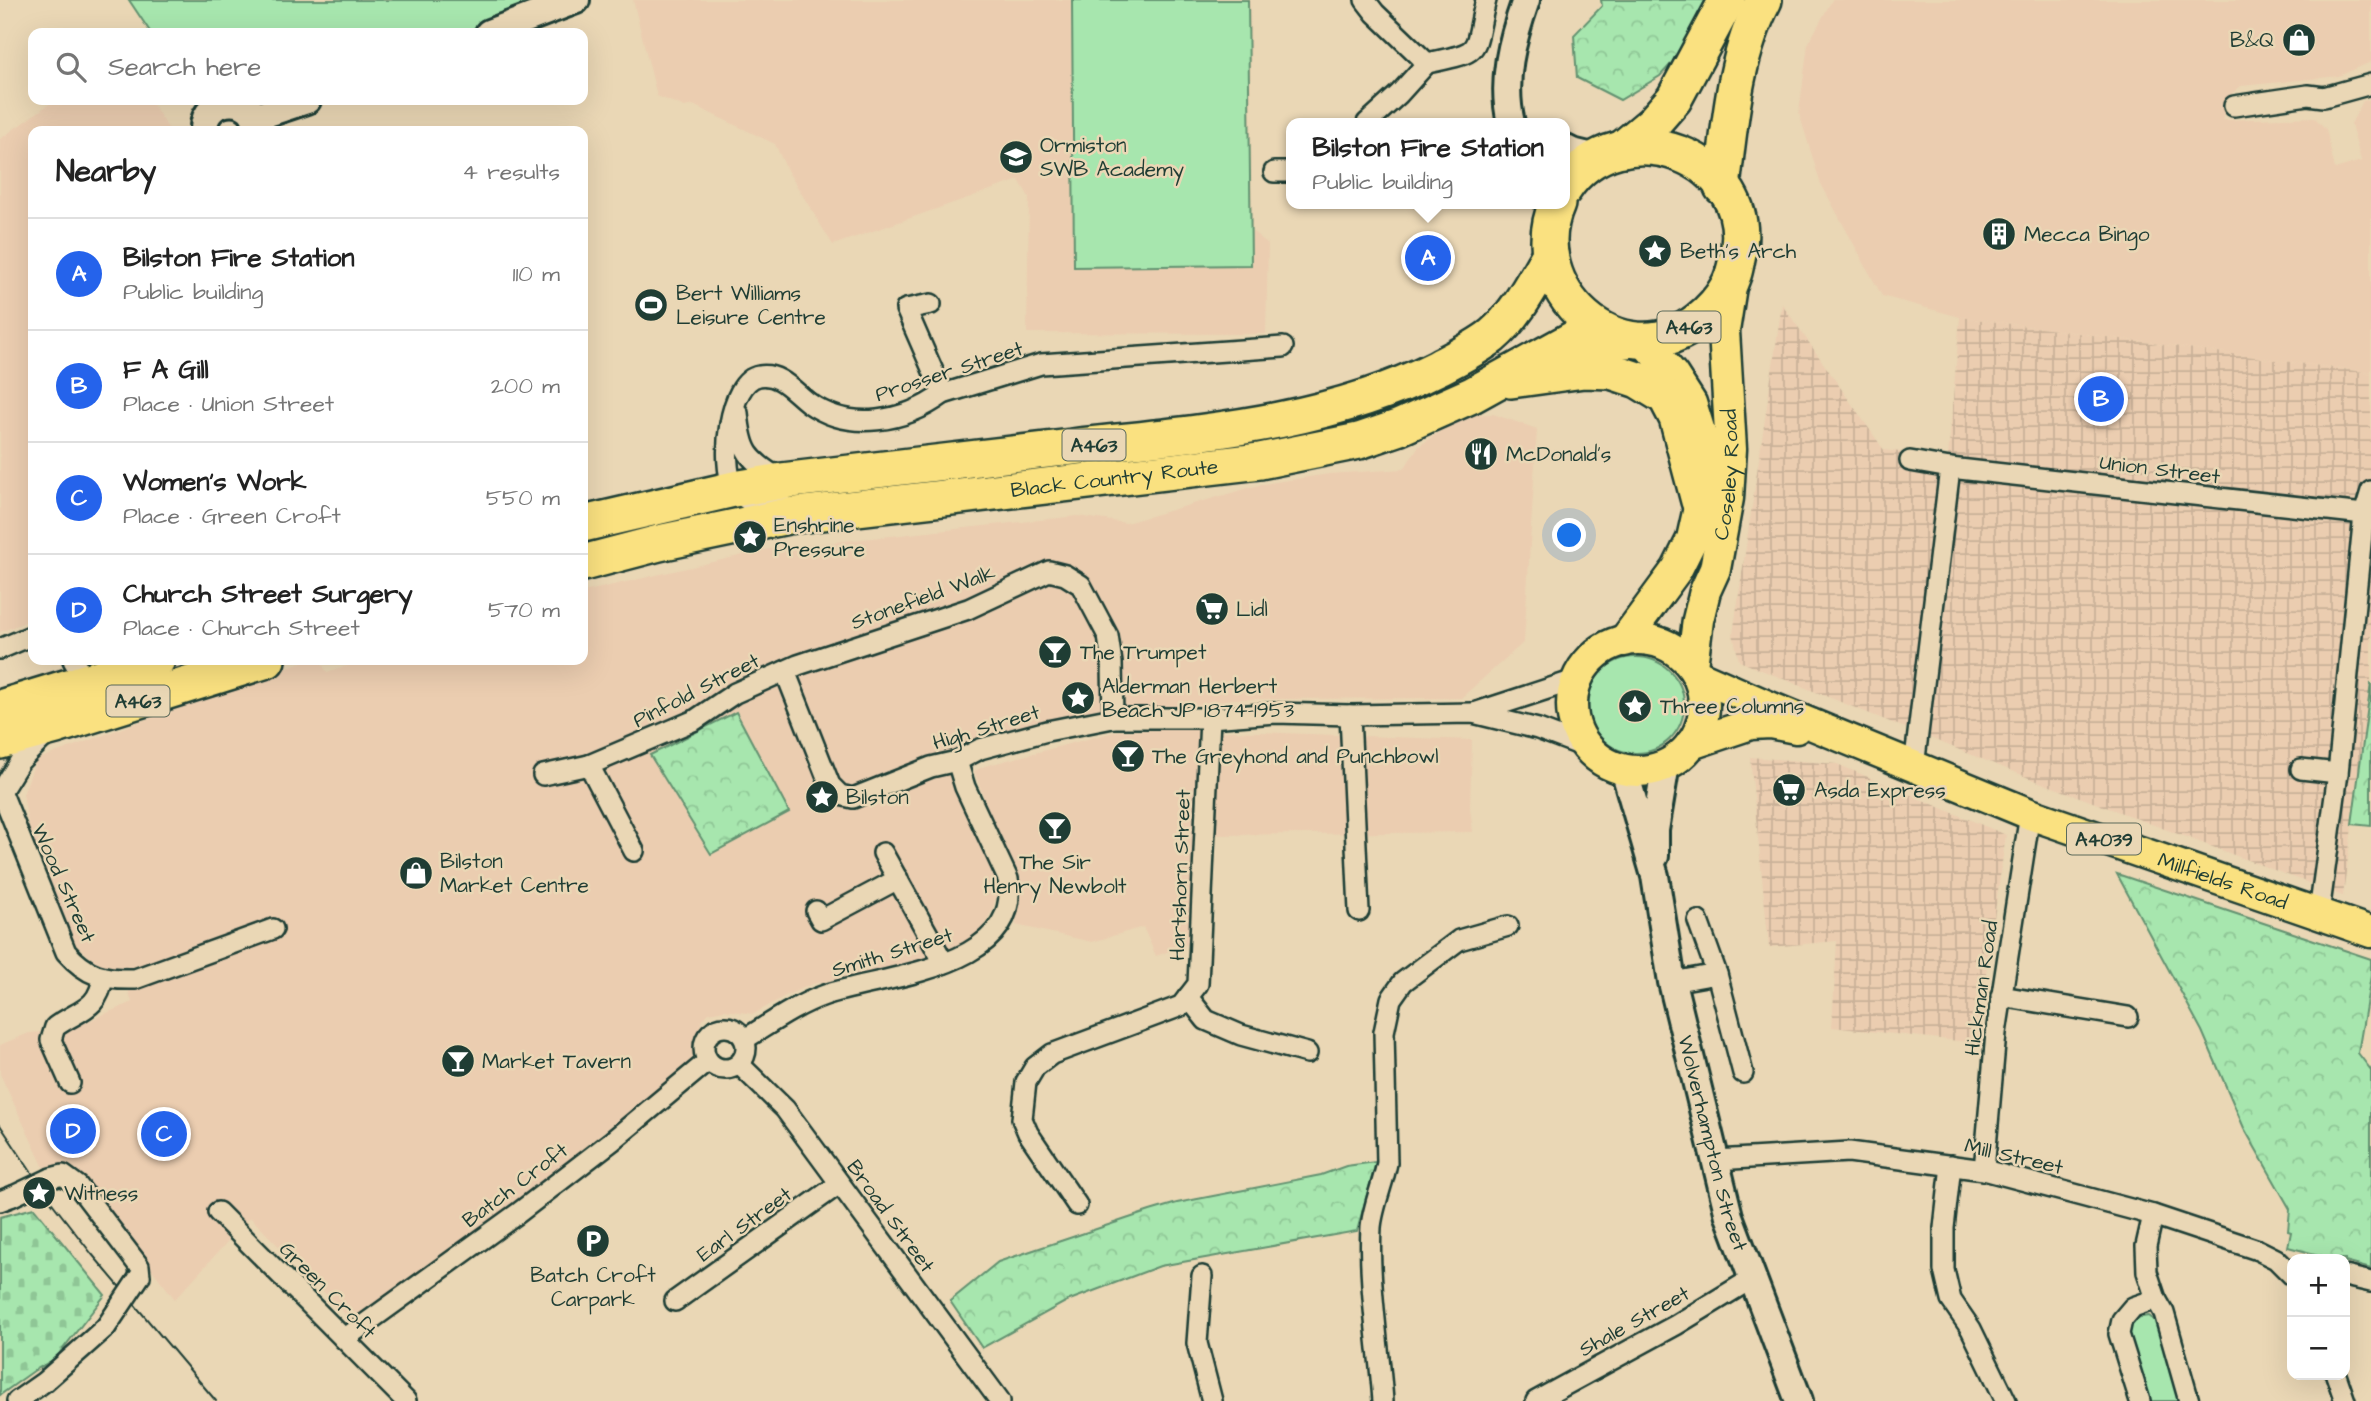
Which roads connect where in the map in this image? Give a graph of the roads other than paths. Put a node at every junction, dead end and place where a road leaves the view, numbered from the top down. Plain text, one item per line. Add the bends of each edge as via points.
1 (576, 0) edge
2 (1365, 0) edge
3 (1486, 0) edge
4 (1526, 0) edge
5 (1727, 0) edge
6 (1764, 0) edge
7 (502, 28) edge
8 (1427, 63) junction
9 (1509, 70) junction
10 (2371, 83) edge
11 (217, 105) edge
12 (242, 105) edge
13 (296, 105) edge
14 (2234, 106) dead end
15 (1373, 118) edge
16 (1510, 118) edge
17 (1528, 118) edge
18 (256, 124) edge
19 (205, 126) edge
20 (1570, 151) edge
21 (1609, 154) junction
22 (1570, 182) edge
23 (1723, 187) junction
24 (1549, 222) edge
25 (1732, 278) junction
26 (931, 304) dead end
27 (1636, 341) junction
28 (1283, 346) dead end
29 (1497, 380) junction
30 (943, 394) junction
31 (737, 405) junction
32 (1910, 461) dead end
33 (1950, 468) junction
34 (782, 481) junction
35 (734, 489) junction
36 (2371, 491) edge
37 (1699, 501) junction
38 (824, 504) junction
39 (2364, 514) junction
40 (588, 523) edge
41 (588, 546) edge
42 (629, 550) junction
43 (588, 562) edge
44 (28, 637) edge
45 (1624, 640) junction
46 (0, 649) edge
47 (122, 665) edge
48 (251, 665) edge
49 (79, 671) edge
50 (785, 671) junction
51 (1695, 671) junction
52 (1578, 679) junction
53 (0, 708) edge
54 (1473, 713) junction
55 (1350, 715) junction
56 (1113, 718) junction
57 (1210, 718) junction
58 (55, 726) junction
59 (1841, 736) junction
60 (0, 741) edge
61 (1691, 744) junction
62 (1588, 748) junction
63 (957, 761) junction
64 (1666, 764) junction
65 (589, 765) junction
66 (1914, 767) junction
67 (1623, 769) junction
68 (2301, 769) dead end
69 (2338, 774) junction
70 (543, 775) dead end
71 (2, 798) edge
72 (2030, 814) junction
73 (634, 851) dead end
74 (883, 853) dead end
75 (1655, 876) junction
76 (898, 879) junction
77 (816, 911) dead end
78 (1359, 911) dead end
79 (2319, 913) junction
80 (1698, 921) dead end
81 (1508, 926) dead end
82 (273, 929) dead end
83 (2371, 932) edge
84 (944, 963) junction
85 (1717, 974) junction
86 (103, 977) junction
87 (1672, 982) junction
88 (2001, 996) junction
89 (1188, 997) junction
90 (2128, 1017) dead end
91 (745, 1039) junction
92 (1307, 1053) dead end
93 (708, 1061) junction
94 (739, 1065) junction
95 (1743, 1073) dead end
96 (70, 1083) dead end
97 (1716, 1160) junction
98 (1951, 1165) junction
99 (1984, 1170) junction
100 (839, 1184) junction
101 (7, 1198) edge
102 (1077, 1205) dead end
103 (218, 1212) dead end
104 (2153, 1215) junction
105 (2287, 1269) edge
106 (1202, 1276) dead end
107 (2350, 1277) edge
108 (1753, 1278) junction
109 (2371, 1282) edge
110 (2156, 1299) junction
111 (675, 1301) dead end
112 (344, 1339) junction
113 (2338, 1380) edge
114 (17, 1401) edge
115 (406, 1401) edge
116 (1000, 1401) edge
117 (1212, 1401) edge
118 (1383, 1401) edge
119 (1536, 1401) edge
120 (1799, 1401) edge
121 (2006, 1401) edge
122 (2140, 1401) edge
123 (2189, 1401) edge
124 (2345, 1401) edge

1 - 7 main road
2 - 8 street
3 - 8 street via 1475,47 1467,55
4 - 9 main road via 1512,41
5 - 21 highway via 1674,99 1653,123
6 - 23 highway via 1737,78
8 - 15 street
9 - 16 main road
9 - 17 main road
10 - 14 street via 2324,97 2308,95
11 - 19 main road
12 - 18 main road
13 - 18 main road
20 - 21 main road
21 - 22 highway
21 - 23 highway, A463 via 1647,146 1675,151 1701,165
23 - 25 highway, A463 via 1739,231
24 - 27 highway, A463 via 1560,285 1580,312 1602,329
24 - 34 highway, Black Country Route / A463 via 1523,299 1494,334 1420,376 1358,401 1240,426
25 - 27 highway, A463 via 1715,306 1687,328 1666,338
25 - 51 main road, Coseley Road via 1724,331 1731,449 1728,498 1715,569 1698,620
26 - 30 street via 906,309
27 - 29 highway, Black Country Route / A463 via 1577,337
27 - 37 main road, Coseley Road via 1673,375 1691,403 1704,445
28 - 30 street, Prosser Street via 1041,364
29 - 37 highway via 1584,370 1611,371 1638,380 1666,397 1677,418
29 - 38 highway, Black Country Route / A463 via 1400,427 1359,441 1260,461 895,503
30 - 31 street, Prosser Street via 890,418 847,419 812,405 783,382 767,376 750,379
31 - 34 street via 746,452
31 - 35 street via 727,451
32 - 33 street, Union Street
33 - 39 street, Union Street
33 - 66 street
34 - 35 highway, Black Country Route / A463
34 - 38 street via 816,492
35 - 38 street via 757,506
35 - 40 highway, Black Country Route / A463
36 - 39 street
37 - 45 main road, Coseley Road via 1692,539 1677,569
38 - 42 highway, Black Country Route / A463
39 - 69 street
41 - 42 street
42 - 43 highway, Black Country Route / A463
44 - 46 street
45 - 51 main road, A4039 via 1660,642 1679,653
45 - 52 main road via 1594,656
47 - 49 highway, A463
48 - 58 highway, A463
49 - 53 highway, A463
50 - 56 street, Stonefield Walk via 968,609 1049,571 1081,585 1099,615 1112,663
50 - 63 street, High Street via 830,785 840,795 853,798
50 - 65 street, Pinfold Street via 735,693 695,720
51 - 59 main road, Millfields Road / A4039
51 - 61 main road, A4039 via 1704,713
52 - 54 street, High Street
52 - 62 main road via 1572,701 1574,718
54 - 55 street, High Street
54 - 62 street, High Street via 1538,729
55 - 57 street, High Street via 1275,713
55 - 78 street
56 - 57 street, High Street
56 - 63 street, High Street via 980,749
57 - 89 street, Hartshorn Street via 1200,961 1198,984
58 - 60 highway, A463
58 - 71 street, Wood Street via 20,761
59 - 61 main road, Millfields Road / A4039 via 1770,723 1751,724
59 - 66 main road, Millfields Road / A4039
61 - 64 main road, A4039
62 - 67 main road
63 - 84 street, Smith Street via 1008,879 1009,898 1003,923 985,943
64 - 67 main road, A4039 via 1648,770
64 - 75 main road via 1655,830
65 - 70 street, Pinfold Street
65 - 73 street
66 - 72 main road, Millfields Road / A4039
67 - 75 main road
68 - 69 street
69 - 79 street
71 - 86 street, Wood Street via 66,953 85,971
72 - 79 main road, Millfields Road / A4039
72 - 88 street, Hickman Road
74 - 76 street
75 - 87 main road, Wolverhampton Street
76 - 77 street via 821,920
76 - 84 street
79 - 83 main road, Millfields Road / A4039
80 - 85 street
81 - 118 street via 1458,940 1403,982 1391,999 1384,1032 1387,1163 1371,1223
82 - 86 street via 135,979
84 - 91 street, Smith Street via 821,997
85 - 87 street
85 - 95 street
86 - 96 street via 95,1002 55,1027 51,1040
87 - 97 main road, Wolverhampton Street
88 - 90 street
88 - 99 street, Hickman Road
89 - 92 street via 1206,1020
89 - 102 street via 1181,1006 1052,1054 1035,1067 1027,1082 1022,1119
91 - 93 street via 731,1027 713,1030 704,1048
91 - 94 street via 746,1053
93 - 94 street via 719,1069
93 - 112 street, Batch Croft via 538,1198
94 - 100 street, Broad Street via 785,1109
97 - 98 street, Mill Street via 1849,1152
97 - 108 main road, Wolverhampton Street via 1729,1216
98 - 99 street, Mill Street
98 - 121 street via 1944,1270 1951,1300
99 - 104 street, Mill Street
100 - 111 street, Earl Street
100 - 116 street, Broad Street
101 - 114 street, bridge via 57,1177 78,1186 139,1266 140,1276 106,1327
103 - 112 street, Green Croft
104 - 105 street, Mill Street via 2258,1250
104 - 110 street via 2146,1246 2147,1272
106 - 117 street via 1197,1343
107 - 109 street
108 - 119 street, Shale Street
108 - 120 main road, Wolverhampton Street
110 - 122 street via 2133,1307 2122,1320 2119,1334
110 - 123 street
112 - 115 street, Green Croft
113 - 124 street

